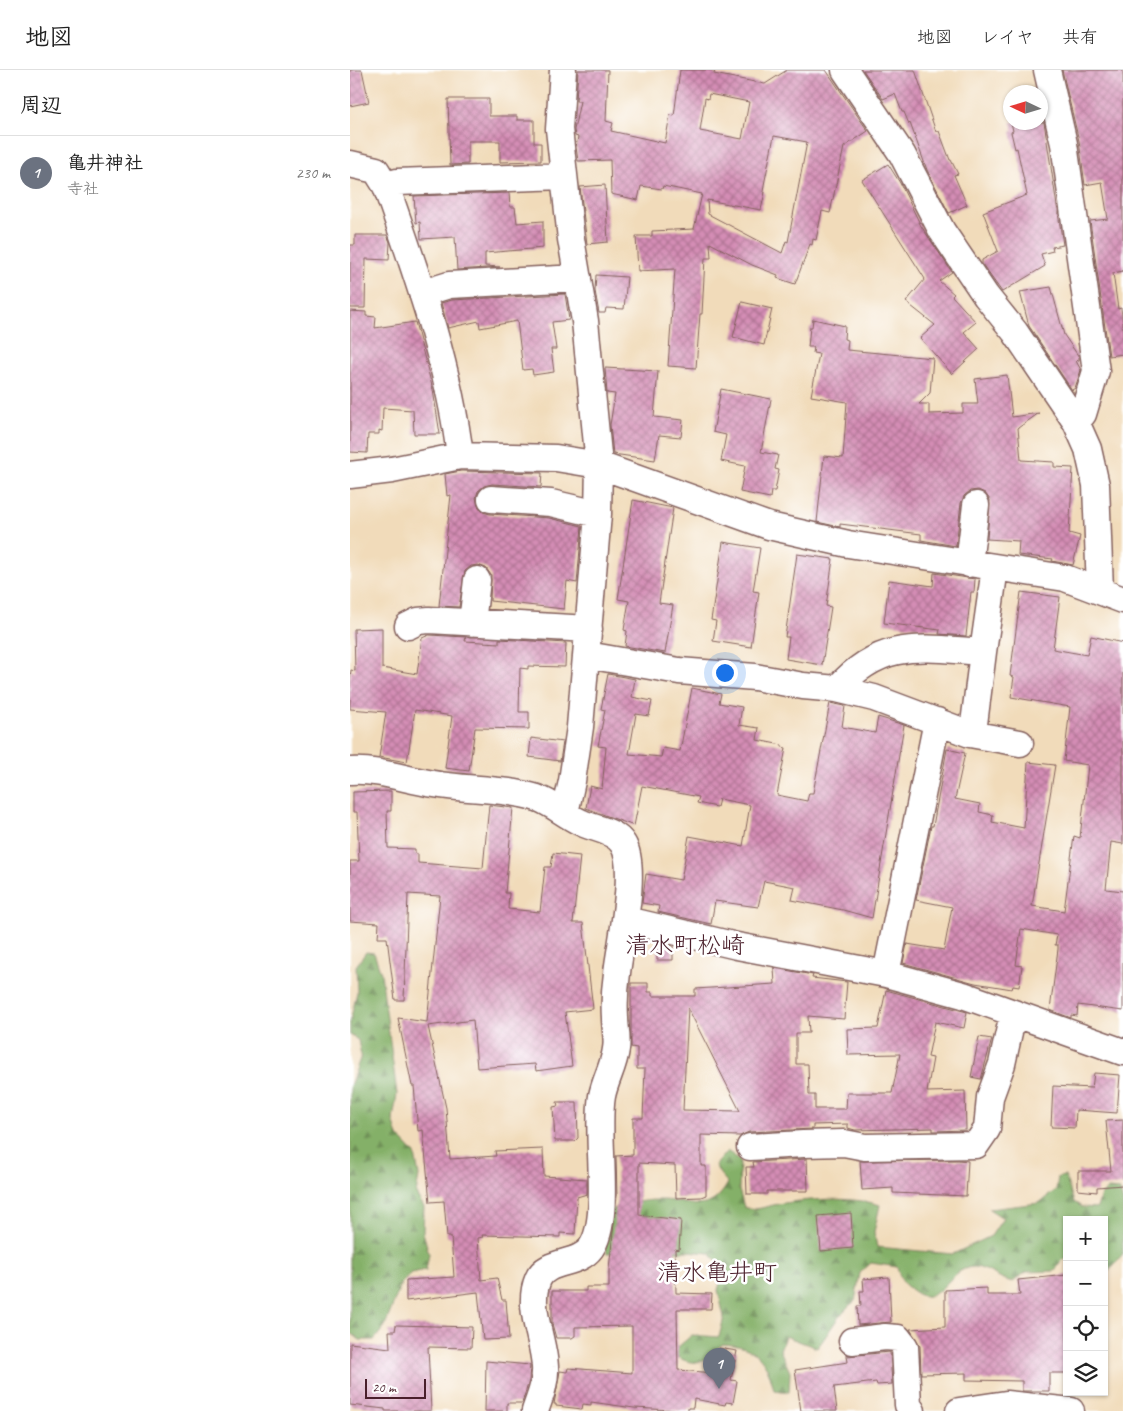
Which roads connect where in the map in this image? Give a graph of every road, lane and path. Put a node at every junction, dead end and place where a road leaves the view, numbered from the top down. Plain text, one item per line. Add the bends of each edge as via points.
1 (563, 70) edge
2 (845, 70) edge
3 (1048, 70) edge
4 (350, 164) edge
5 (564, 176) junction
6 (386, 186) junction
7 (578, 278) junction
8 (423, 293) junction
9 (1076, 422) junction
10 (460, 456) junction
11 (599, 465) junction
12 (350, 475) edge
13 (491, 499) dead end
14 (976, 505) dead end
15 (598, 514) junction
16 (969, 564) junction
17 (995, 568) junction
18 (477, 580) dead end
19 (1112, 595) edge
20 (472, 623) junction
21 (408, 626) dead end
22 (589, 629) junction
23 (984, 652) junction
24 (587, 655) junction
25 (837, 689) junction
26 (937, 721) junction
27 (970, 734) junction
28 (1020, 743) dead end
29 (350, 771) edge
30 (565, 813) junction
31 (626, 920) junction
32 (886, 974) junction
33 (1013, 1014) junction
34 (1123, 1052) edge
35 (750, 1147) dead end
36 (852, 1341) dead end
37 (535, 1411) edge
38 (912, 1411) edge
39 (959, 1411) edge
40 (1071, 1411) edge

1 - 5 street via 559,129
2 - 9 street via 902,154 947,238 986,296 1016,332
3 - 9 street via 1065,153 1096,371 1083,414
4 - 6 street via 376,170
5 - 6 street via 398,182
5 - 7 street
6 - 8 street
7 - 8 street via 449,285
7 - 11 street
8 - 10 street via 457,428
9 - 19 street via 1088,449 1096,484
10 - 11 street via 556,458
10 - 12 street
11 - 15 street
11 - 16 street via 769,526 848,544
13 - 15 street via 551,503
14 - 16 street
15 - 22 street
16 - 17 street
17 - 19 street via 1065,578
17 - 23 street
18 - 20 street
20 - 21 street via 429,620
20 - 22 street
22 - 24 street
23 - 25 street via 902,649 877,656 853,671
23 - 27 street
24 - 25 street via 679,671 755,677
24 - 30 street via 579,736
25 - 26 street via 874,698
26 - 27 street
26 - 32 street
27 - 28 street
29 - 30 street via 384,773 435,785 539,798
30 - 31 street via 623,843 628,857
31 - 32 street via 737,946
31 - 37 street via 617,972 614,1015 617,1046 602,1098 602,1199 597,1231 591,1248 583,1255 546,1269 535,1288 535,1315 545,1370
32 - 33 street via 963,995
33 - 34 street
33 - 35 street via 1002,1064 990,1097 987,1129 976,1144 865,1147 844,1143
36 - 38 street via 898,1338 905,1347 908,1405
39 - 40 street via 1006,1404

